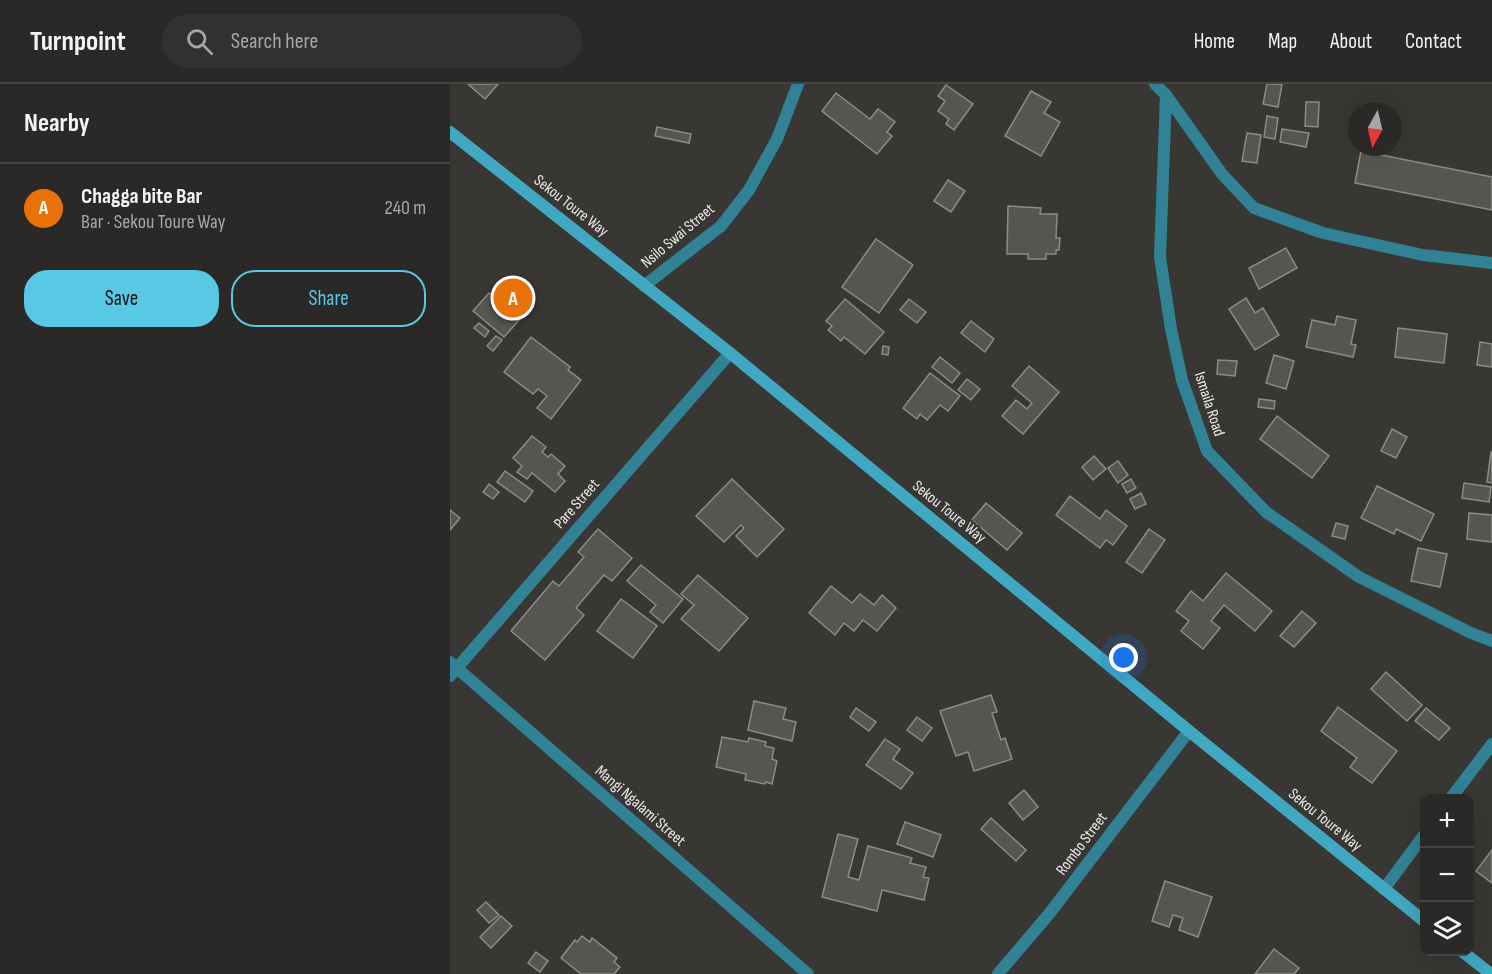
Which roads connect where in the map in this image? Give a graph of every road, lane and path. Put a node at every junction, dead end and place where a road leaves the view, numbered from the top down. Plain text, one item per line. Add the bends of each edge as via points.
1 (798, 84) edge
2 (1155, 84) edge
3 (1166, 95) junction
4 (450, 132) edge
5 (1492, 263) edge
6 (645, 286) junction
7 (730, 353) junction
8 (1492, 640) edge
9 (452, 669) edge
10 (1189, 731) junction
11 (1492, 744) edge
12 (1454, 794) edge
13 (1420, 842) edge
14 (1384, 889) junction
15 (1420, 917) edge
16 (1469, 956) edge
17 (808, 974) edge
18 (998, 974) edge
19 (1491, 974) edge

1 - 6 street, Nsilo Swai Street via 777,139 749,190 721,226
2 - 3 street
3 - 5 street via 1222,174 1254,208 1323,233 1423,255
3 - 8 street, Ismaila Road via 1160,257 1182,381 1207,451 1266,512 1359,577
4 - 6 street, Sekou Toure Way
6 - 7 street, Sekou Toure Way
7 - 9 street, Pare Street
7 - 10 street, Sekou Toure Way
9 - 17 street, Mangi Ngalami Street
10 - 14 street, Sekou Toure Way
10 - 18 street, Rombo Street via 1049,914
11 - 12 street
13 - 14 street
14 - 15 street, Sekou Toure Way
16 - 19 street

